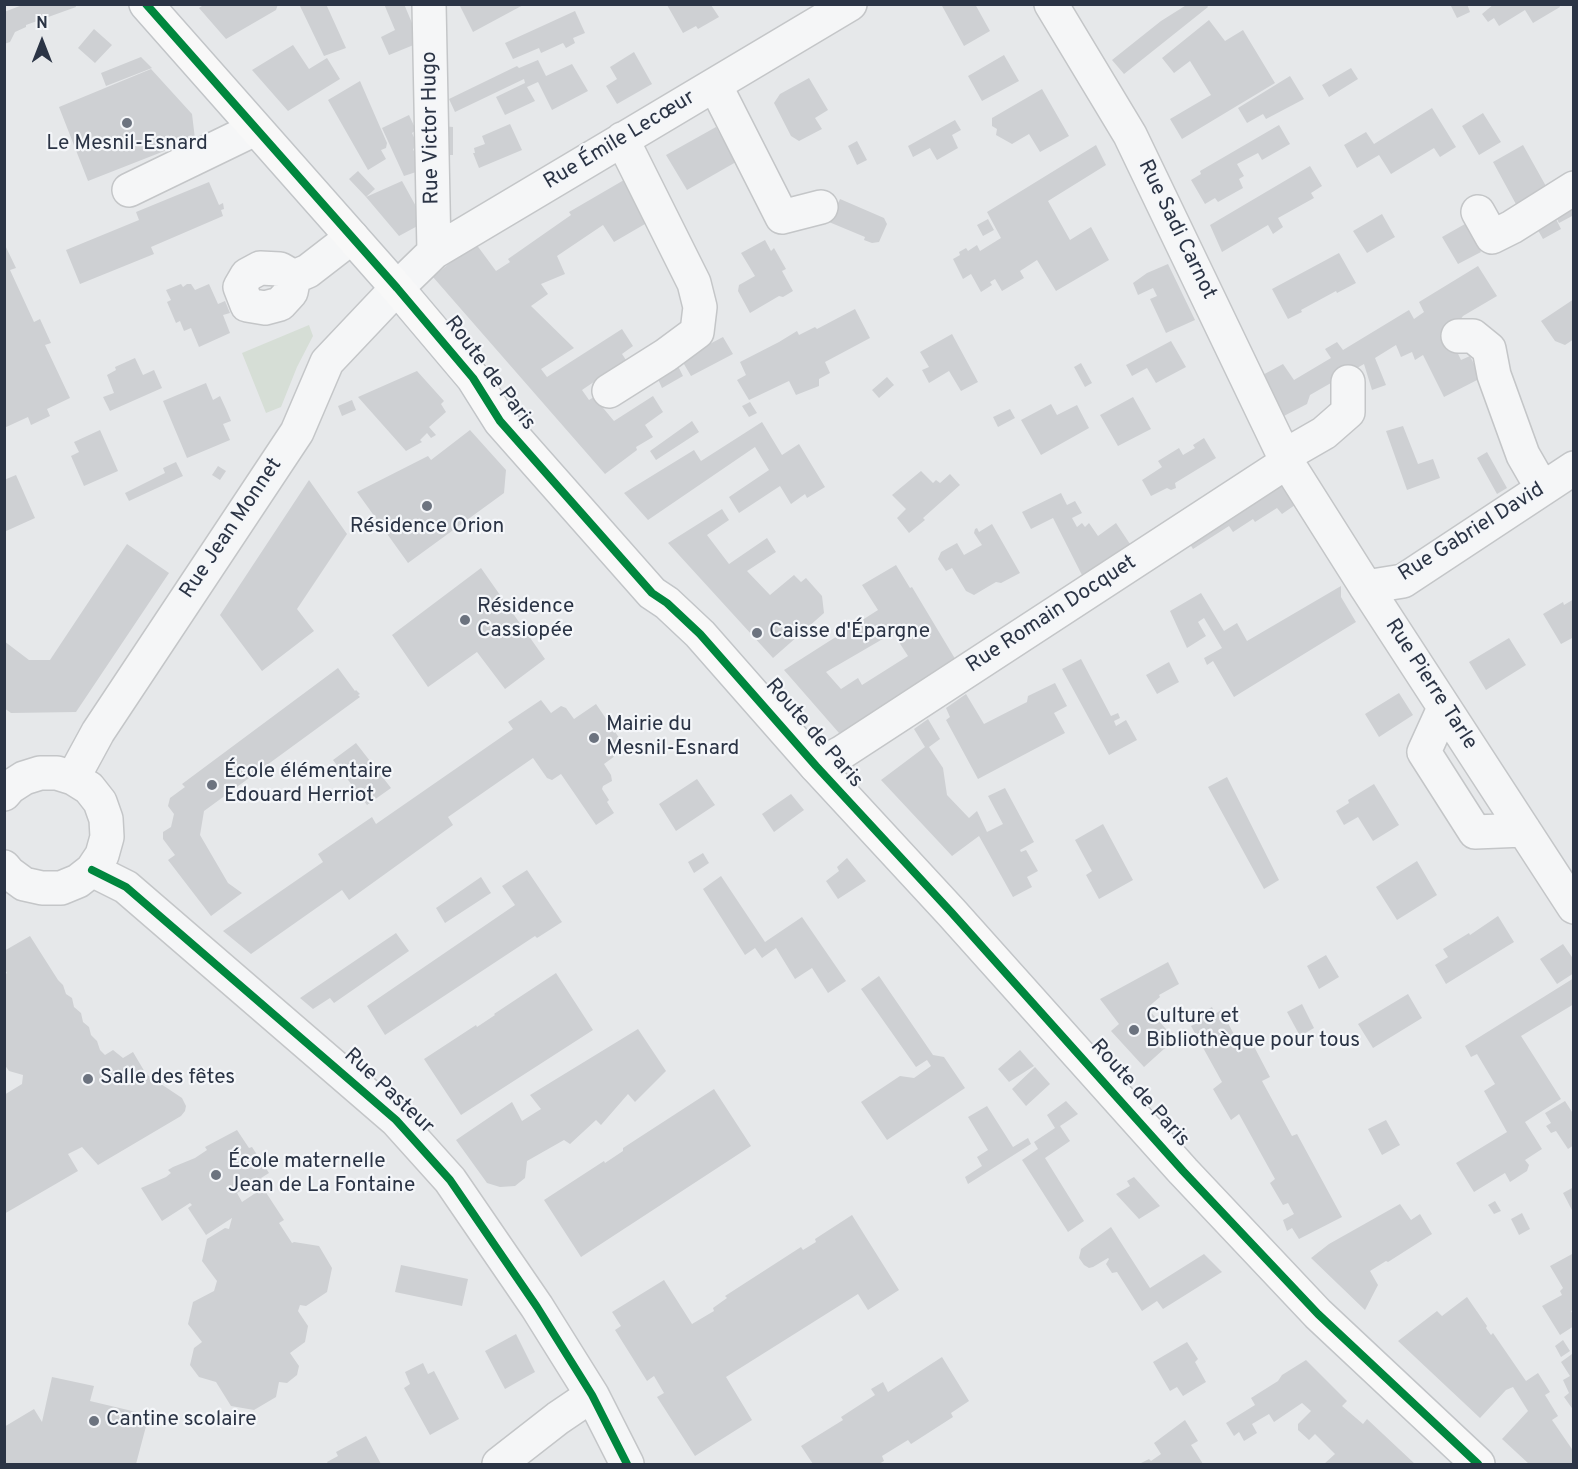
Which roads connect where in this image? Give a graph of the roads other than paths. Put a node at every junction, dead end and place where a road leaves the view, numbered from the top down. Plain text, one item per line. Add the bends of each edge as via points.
1 (146, 4) edge
2 (429, 4) edge
3 (850, 4) edge
4 (1052, 4) edge
5 (715, 85) junction
6 (255, 129) junction
7 (622, 139) junction
8 (1574, 188) edge
9 (129, 190) dead end
10 (821, 207) dead end
11 (1478, 212) dead end
12 (352, 237) junction
13 (434, 252) junction
14 (294, 277) dead end
15 (397, 288) junction
16 (1458, 336) dead end
17 (1348, 382) dead end
18 (609, 391) dead end
19 (1286, 459) junction
20 (1574, 468) edge
21 (1542, 488) junction
22 (1366, 587) junction
23 (816, 766) junction
24 (73, 778) junction
25 (6, 787) edge
26 (92, 870) junction
27 (6, 873) edge
28 (1574, 907) edge
29 (592, 1395) junction
30 (499, 1464) edge
31 (627, 1464) edge
32 (1478, 1464) edge

1 - 6 main road, Route de Paris
2 - 13 street, Rue Victor Hugo
3 - 5 street, Rue Émile Lecœur
4 - 19 street, Rue Sadi Carnot via 1130,135
5 - 7 street, Rue Émile Lecœur
5 - 10 street via 782,218
6 - 9 street
6 - 12 main road, Route de Paris
7 - 13 street, Rue Émile Lecœur
7 - 18 street via 694,283 700,307 697,332
8 - 11 street via 1492,237
12 - 14 street via 308,271
12 - 15 main road, Route de Paris
13 - 15 street, Rue Émile Lecœur
15 - 23 main road, Route de Paris via 473,378 514,439 652,593 700,634
15 - 24 street, Rue Jean Monnet via 327,362 297,432 98,732
16 - 21 street via 1473,336 1490,349 1494,375 1523,455
17 - 19 street, Rue Romain Docquet via 1348,412
19 - 22 street, Rue Pierre Tarle
19 - 23 street, Rue Romain Docquet
20 - 21 street, Rue Gabriel David
21 - 22 street, Rue Gabriel David via 1403,581
22 - 28 street, Rue Pierre Tarle
23 - 32 main road, Route de Paris via 1318,1314
24 - 25 street via 40,773
24 - 26 street via 100,802 106,819 107,837
26 - 27 street via 78,882 61,888 24,884
26 - 29 street, Rue Pasteur via 126,887 396,1120 450,1180
29 - 30 street
29 - 31 street, Rue Pasteur

